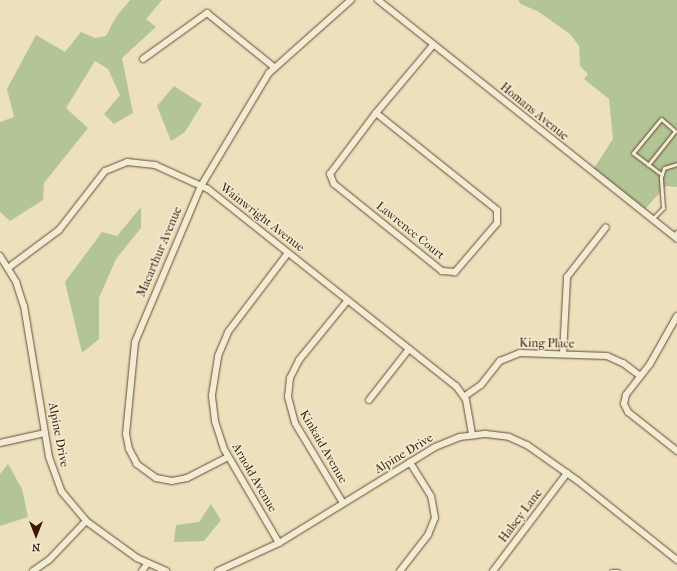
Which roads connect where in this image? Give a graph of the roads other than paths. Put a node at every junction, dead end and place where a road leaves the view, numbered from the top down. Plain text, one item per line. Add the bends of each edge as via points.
1 (351, 0) edge
2 (378, 0) edge
3 (433, 45) junction
4 (143, 59) dead end
5 (274, 66) junction
6 (376, 113) junction
7 (677, 164) edge
8 (648, 165) junction
9 (662, 175) junction
10 (201, 186) junction
11 (652, 219) junction
12 (606, 227) dead end
13 (676, 236) edge
14 (288, 253) junction
15 (0, 256) edge
16 (8, 268) junction
17 (348, 300) junction
18 (677, 316) edge
19 (409, 349) junction
20 (563, 354) junction
21 (640, 376) junction
22 (465, 396) junction
23 (369, 400) dead end
24 (45, 434) junction
25 (472, 435) junction
26 (0, 443) edge
27 (677, 451) edge
28 (228, 457) junction
29 (410, 462) junction
30 (567, 473) junction
31 (343, 503) junction
32 (86, 522) junction
33 (279, 543) junction
34 (677, 560) edge
35 (147, 564) junction
36 (33, 571) edge
37 (142, 571) edge
38 (166, 571) edge
39 (222, 571) edge
40 (400, 571) edge
41 (493, 571) edge
42 (611, 571) edge
43 (618, 571) edge

1 - 5 street, Macarthur Avenue
2 - 3 street, Homans Avenue
3 - 6 street, Lawrence Court
3 - 11 street, Homans Avenue
4 - 5 street via 207,13
5 - 10 street, Macarthur Avenue
6 - 6 street, Lawrence Court via 331,170 332,182 442,271 455,272 497,224 497,210
7 - 9 lane via 664,168
8 - 8 lane via 633,153 661,119 675,131
8 - 9 lane
9 - 11 lane via 663,208
10 - 14 street, Wainwright Avenue
10 - 16 street, Wainwright Avenue via 146,162 127,162 112,167 98,178 58,230
10 - 28 street, Macarthur Avenue via 135,342 127,442 137,464 149,475 164,480 187,478
11 - 13 street, Homans Avenue
12 - 20 street via 567,277
14 - 17 street, Wainwright Avenue
14 - 28 street, Arnold Avenue via 235,321 218,356 212,382 213,406 219,435
15 - 16 street, Alpine Drive
16 - 24 street, Alpine Drive via 24,306
17 - 19 street, Wainwright Avenue
17 - 31 street, Kinkaid Avenue via 298,360 290,378 288,397 295,423
18 - 21 street
19 - 22 street, Wainwright Avenue
19 - 23 street
20 - 21 street, King Place via 607,356 623,363
20 - 22 street, King Place via 520,353 506,357 481,385
21 - 27 street via 626,395 625,408
22 - 25 street
24 - 26 street
24 - 32 street, Alpine Drive via 57,482 70,504
25 - 29 street, Alpine Drive via 447,441
25 - 30 street, Alpine Drive via 497,435 519,440
28 - 33 street, Arnold Avenue
29 - 31 street, Alpine Drive
29 - 40 street via 431,496 435,518 428,535
30 - 34 street, Alpine Drive
30 - 41 street, Halsey Lane
31 - 33 street, Alpine Drive
32 - 35 street, Alpine Drive
32 - 36 street via 49,560
33 - 39 street, Alpine Drive
35 - 37 street
35 - 38 street, Alpine Drive
42 - 43 lane

